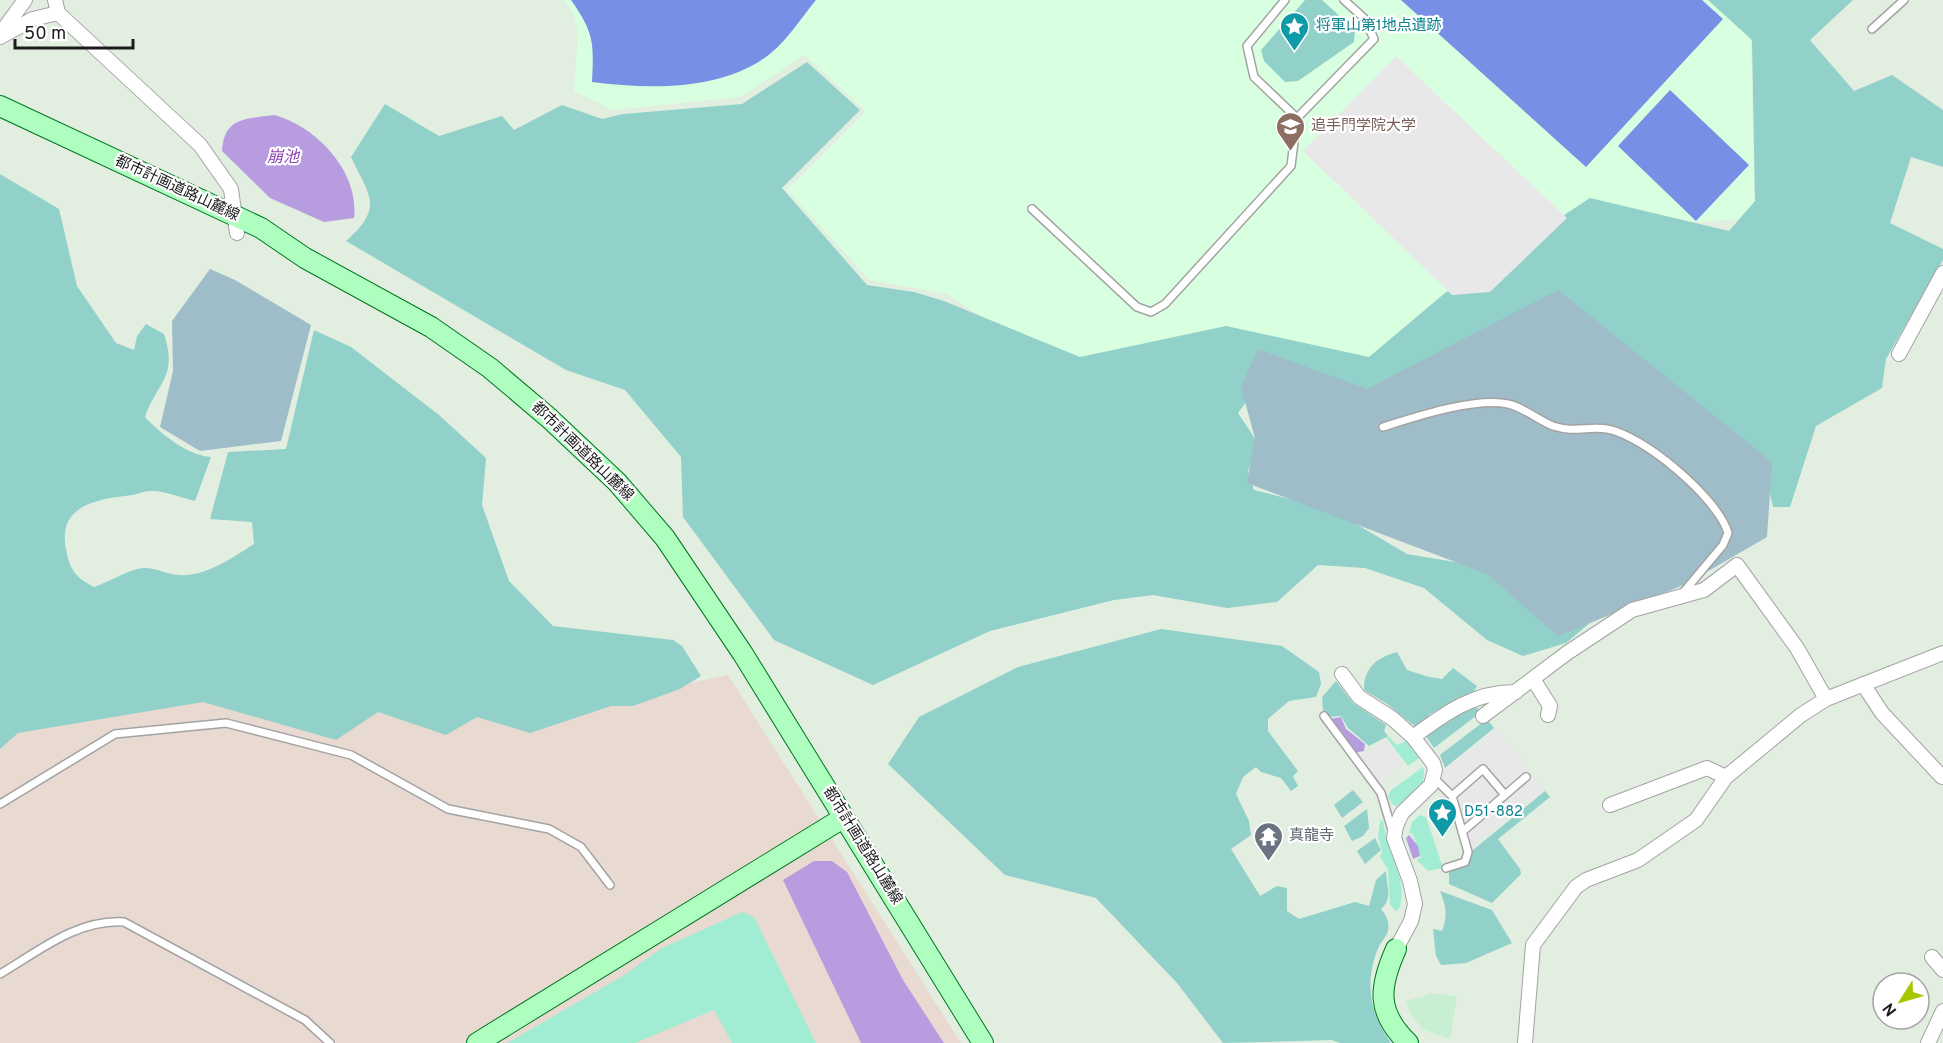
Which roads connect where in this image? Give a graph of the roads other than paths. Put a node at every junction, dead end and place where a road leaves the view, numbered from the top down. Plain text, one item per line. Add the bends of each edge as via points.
1 (25, 0) edge
2 (1285, 0) edge
3 (1344, 0) edge
4 (1904, 0) edge
5 (56, 6) edge
6 (1872, 29) dead end
7 (0, 35) edge
8 (0, 106) edge
9 (1297, 118) junction
10 (1032, 209) dead end
11 (236, 225) junction
12 (1943, 273) edge
13 (1899, 354) dead end
14 (1383, 427) dead end
15 (1680, 597) junction
16 (1943, 653) edge
17 (1342, 674) dead end
18 (1533, 679) junction
19 (1863, 684) junction
20 (1516, 692) junction
21 (1826, 699) junction
22 (1548, 715) dead end
23 (1324, 716) dead end
24 (1484, 716) dead end
25 (1413, 737) junction
26 (1526, 777) dead end
27 (1726, 777) junction
28 (1942, 777) edge
29 (1434, 778) junction
30 (1505, 795) junction
31 (1452, 796) junction
32 (0, 804) edge
33 (1610, 805) dead end
34 (843, 818) junction
35 (1462, 832) junction
36 (1395, 838) junction
37 (1446, 868) dead end
38 (610, 885) dead end
39 (1396, 949) joint
40 (1932, 957) dead end
41 (1943, 970) edge
42 (0, 974) edge
43 (1943, 1011) edge
44 (330, 1043) edge
45 (477, 1043) edge
46 (983, 1043) edge
47 (1408, 1043) edge
48 (1525, 1043) edge
49 (1928, 1043) edge

1 - 7 street
2 - 9 lane via 1247,46 1254,77
3 - 9 lane via 1365,19 1374,39
4 - 6 lane
5 - 7 street
5 - 11 street via 200,145 231,189
8 - 11 street, 都市計画道路山麓線
9 - 10 lane via 1291,165 1165,304 1151,312 1137,307
11 - 34 street, 都市計画道路山麓線 via 261,228 305,258 431,327 507,382 617,482 665,538 736,644
12 - 13 street
14 - 15 lane via 1470,405 1508,404 1552,425 1574,431 1607,429 1642,445 1678,471 1725,519 1728,533 1723,545
15 - 18 street via 1632,610
15 - 21 street via 1704,590 1737,565 1797,648
16 - 19 street
17 - 25 street via 1359,697
18 - 20 street
18 - 22 street via 1550,706
19 - 21 street
19 - 28 street via 1896,730
20 - 24 street
20 - 25 street via 1493,694 1457,706
21 - 27 street
23 - 36 lane via 1381,793
25 - 29 street via 1433,763
26 - 30 lane
27 - 33 street via 1707,768
27 - 48 street via 1696,820 1638,860 1576,887 1539,934 1529,960
29 - 31 lane
29 - 36 street via 1402,813
30 - 31 lane via 1483,770
30 - 35 lane
31 - 35 lane
32 - 38 lane via 115,734 226,723 351,755 448,809 549,829 581,847
34 - 45 street
34 - 46 street, 都市計画道路山麓線
35 - 37 lane via 1468,852 1465,862
36 - 39 street via 1415,904
39 - 47 street via 1385,974 1384,1005 1395,1031
40 - 41 street
42 - 44 lane via 69,932 108,921 124,922 305,1020
43 - 49 street

